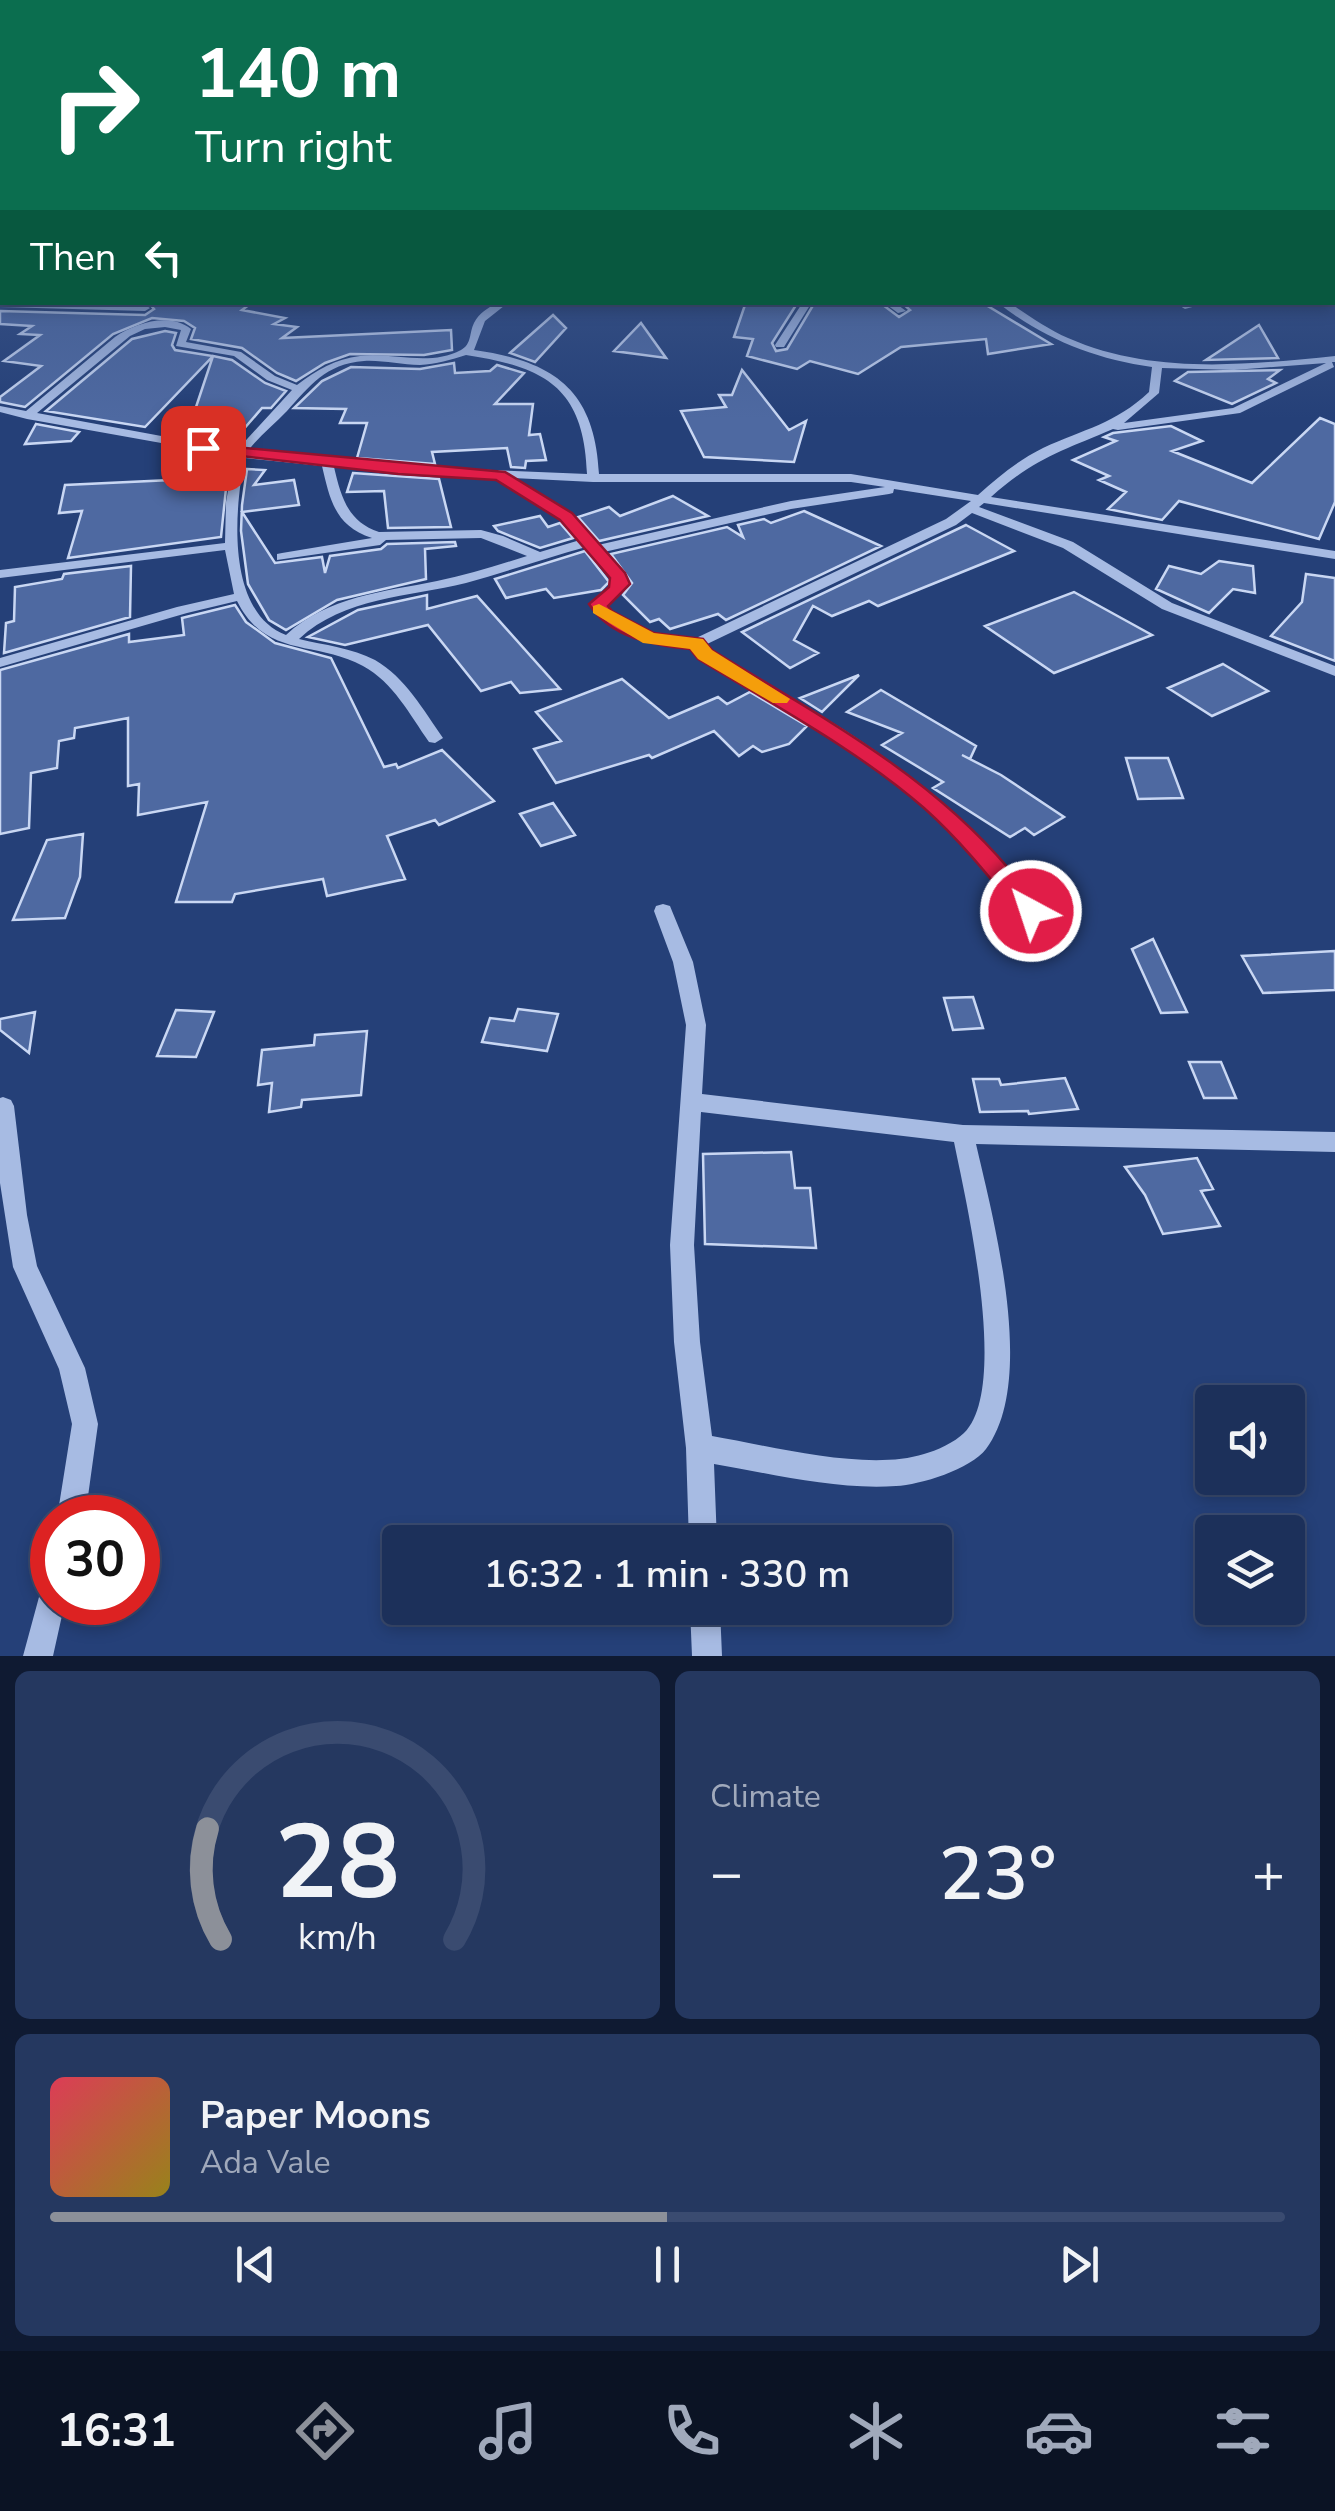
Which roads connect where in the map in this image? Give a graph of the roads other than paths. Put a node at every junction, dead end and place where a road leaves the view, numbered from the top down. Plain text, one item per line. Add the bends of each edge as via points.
1 (36, 305) edge
2 (501, 305) edge
3 (806, 305) edge
4 (891, 305) edge
5 (1007, 305) edge
6 (1190, 305) edge
7 (1185, 306) dead end
8 (144, 308) dead end
9 (901, 312) dead end
10 (780, 345) dead end
11 (467, 352) junction
12 (1335, 361) edge
13 (1158, 364) junction
14 (298, 389) junction
15 (0, 409) edge
16 (27, 416) junction
17 (1114, 428) junction
18 (240, 454) junction
19 (327, 462) junction
20 (499, 475) junction
21 (593, 478) junction
22 (909, 486) junction
23 (978, 505) junction
24 (390, 540) junction
25 (229, 546) junction
26 (590, 546) junction
27 (1335, 555) edge
28 (538, 556) junction
29 (282, 557) dead end
30 (0, 574) edge
31 (242, 596) junction
32 (288, 641) junction
33 (696, 644) junction
34 (0, 662) edge
35 (1335, 671) edge
36 (435, 738) dead end
37 (663, 911) dead end
38 (1031, 911) dead end
39 (693, 1102) junction
40 (2, 1106) dead end
41 (963, 1134) junction
42 (1335, 1142) edge
43 (700, 1448) junction
44 (74, 1495) edge
45 (702, 1525) edge
46 (45, 1625) edge
47 (706, 1625) edge
48 (38, 1656) edge
49 (707, 1656) edge

1 - 8 street
2 - 11 street via 478,324
3 - 10 street
4 - 9 street
5 - 13 street via 1066,342
6 - 7 street
11 - 14 street via 347,359 320,369
11 - 21 street via 528,364 562,387 586,426
12 - 13 street
12 - 17 street via 1236,411
13 - 17 street via 1154,393
14 - 16 street via 237,354 180,344 182,326 151,324 119,339
14 - 18 street
15 - 16 street
16 - 18 street
17 - 23 street via 1030,459
18 - 19 street
18 - 25 street
19 - 20 street
19 - 24 street via 331,490 352,523
20 - 21 street
20 - 26 street via 554,506
21 - 22 street via 851,478
22 - 23 street
22 - 26 street
23 - 27 street
23 - 33 street
23 - 35 street via 1068,545 1166,606
24 - 28 street via 481,534
24 - 29 street
25 - 30 street
25 - 31 street
26 - 28 street
26 - 33 street via 621,584 599,610 650,638
28 - 32 street via 342,607 306,622
31 - 32 street via 256,626
31 - 34 street
32 - 36 street via 377,668
33 - 38 street via 876,759 932,803
37 - 39 street via 683,962 696,1026
39 - 41 street
39 - 43 street via 682,1245
40 - 44 street via 26,1268 72,1368 84,1424
41 - 42 street
41 - 43 street via 999,1349 994,1403 976,1442 922,1469 863,1472
43 - 45 street
46 - 48 street
47 - 49 street

